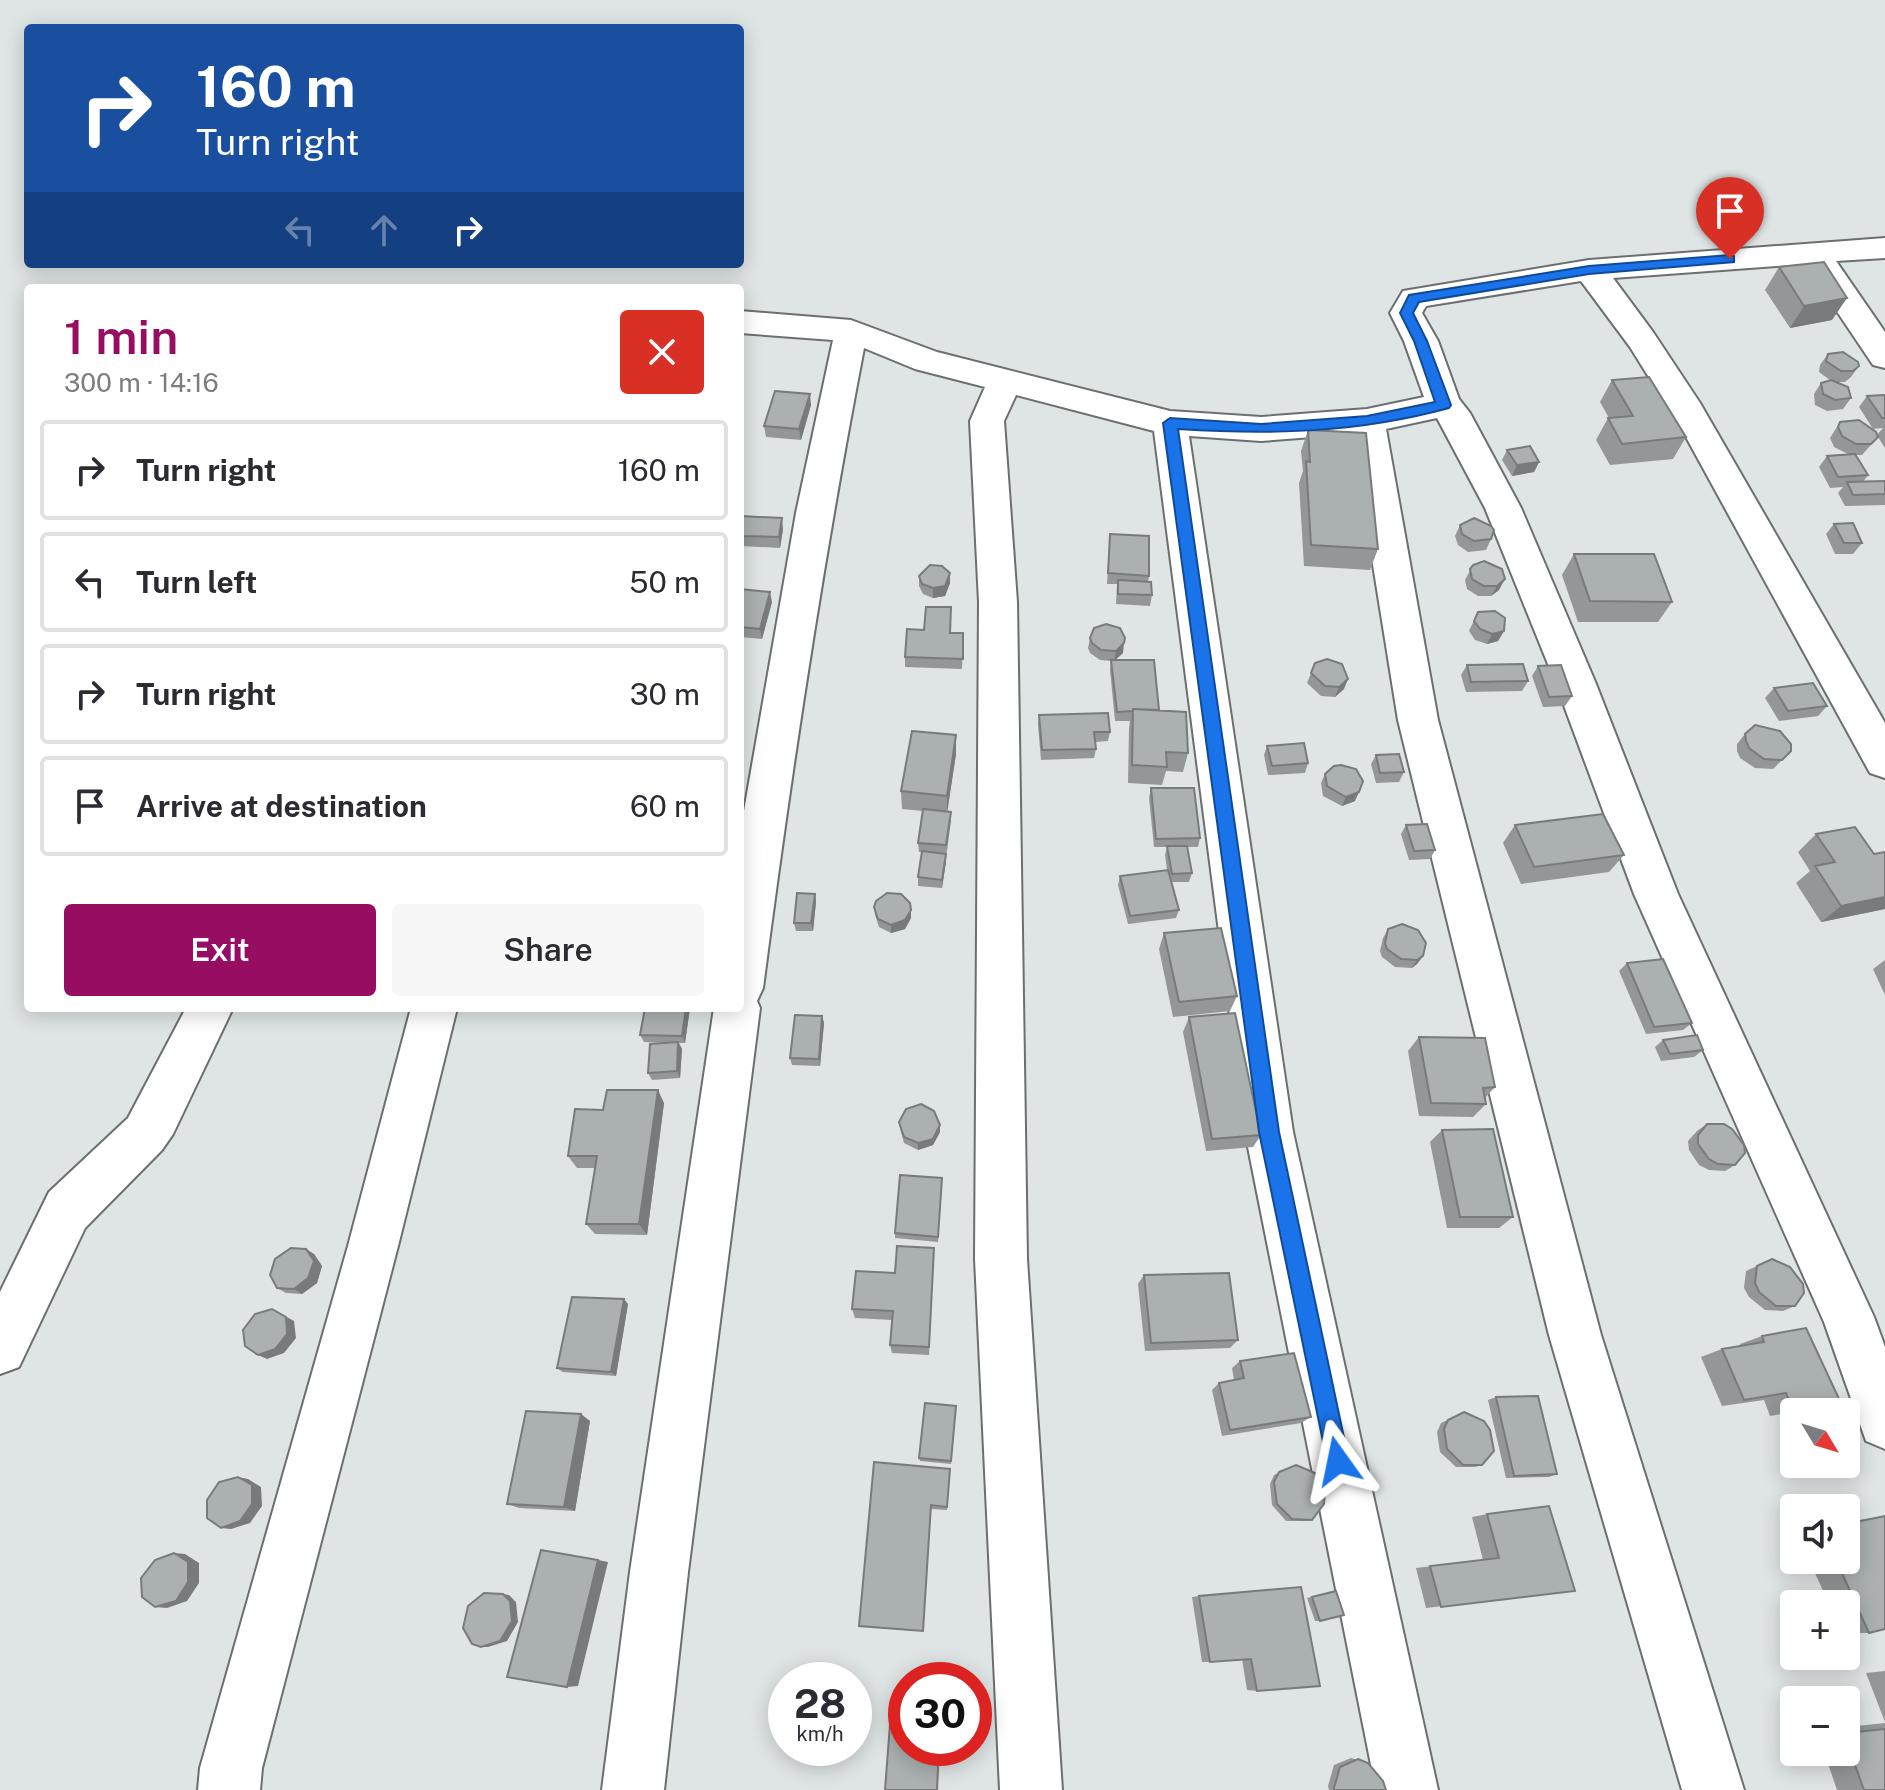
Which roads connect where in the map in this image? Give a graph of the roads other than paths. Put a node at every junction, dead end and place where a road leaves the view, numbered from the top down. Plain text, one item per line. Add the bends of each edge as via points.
1 (1885, 248) edge
2 (1814, 253) junction
3 (1589, 270) junction
4 (744, 322) edge
5 (851, 331) junction
6 (1885, 357) edge
7 (1005, 380) junction
8 (1444, 405) junction
9 (1367, 421) junction
10 (1170, 423) junction
11 (1885, 761) edge
12 (744, 959) edge
13 (208, 1012) edge
14 (433, 1012) edge
15 (736, 1012) edge
16 (0, 1348) edge
17 (1885, 1422) edge
18 (229, 1790) edge
19 (633, 1790) edge
20 (1031, 1790) edge
21 (1407, 1790) edge
22 (1713, 1790) edge

1 - 2 street
2 - 3 street
2 - 6 street
3 - 8 street via 1414,298 1406,313
3 - 11 street via 1631,319 1668,376
4 - 5 street
5 - 7 street via 927,361
5 - 12 street via 774,743
7 - 10 street
7 - 20 street via 987,421 998,602 1001,1259
8 - 9 street
8 - 17 street via 1503,508 1656,894 1848,1317
9 - 10 street via 1261,429
9 - 22 street via 1418,720 1575,1335
10 - 21 street via 1269,1132
13 - 16 street via 145,1134 67,1210
14 - 18 street
15 - 19 street

